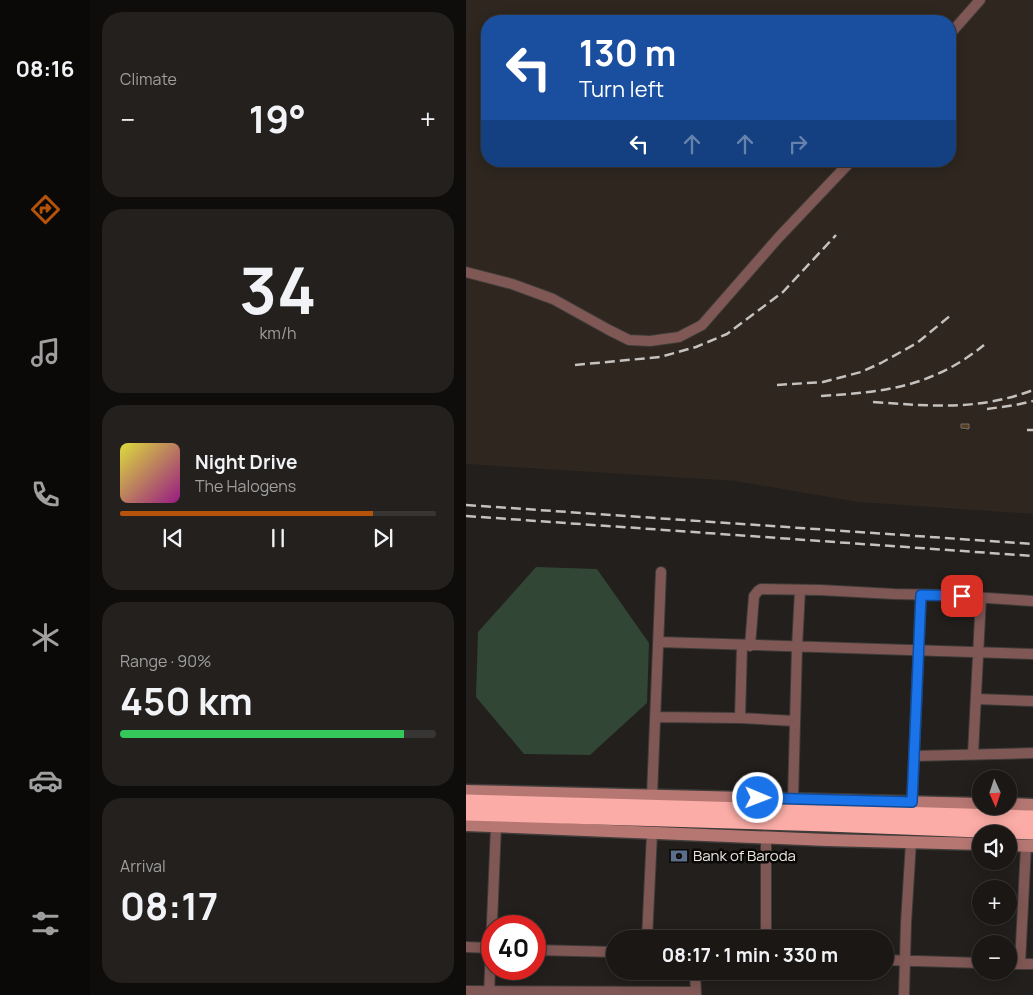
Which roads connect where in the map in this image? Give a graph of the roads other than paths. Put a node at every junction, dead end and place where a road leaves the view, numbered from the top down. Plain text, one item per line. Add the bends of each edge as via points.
1 (980, 0) edge
2 (956, 27) edge
3 (845, 167) edge
4 (466, 272) edge
5 (661, 572) dead end
6 (800, 590) junction
7 (921, 595) junction
8 (981, 597) junction
9 (1033, 601) edge
10 (659, 642) junction
11 (746, 646) junction
12 (796, 648) junction
13 (918, 650) junction
14 (978, 652) junction
15 (1033, 654) edge
16 (977, 699) junction
17 (1033, 701) edge
18 (656, 717) junction
19 (740, 718) junction
20 (795, 721) junction
21 (1033, 753) edge
22 (973, 754) junction
23 (914, 756) junction
24 (466, 791) edge
25 (652, 796) junction
26 (793, 799) junction
27 (466, 802) edge
28 (912, 802) junction
29 (972, 804) edge
30 (1017, 804) edge
31 (1033, 805) edge
32 (466, 813) edge
33 (1033, 818) edge
34 (868, 819) junction
35 (466, 825) edge
36 (496, 826) junction
37 (1033, 832) edge
38 (652, 833) junction
39 (766, 838) junction
40 (911, 842) junction
41 (972, 844) edge
42 (1029, 846) edge
43 (492, 915) edge
44 (647, 930) edge
45 (766, 930) edge
46 (466, 947) edge
47 (481, 948) edge
48 (546, 950) edge
49 (606, 952) edge
50 (894, 960) edge
51 (904, 961) junction
52 (972, 963) edge
53 (1020, 964) joint
54 (1033, 964) edge
55 (695, 980) edge
56 (466, 991) edge
57 (489, 992) edge
58 (695, 993) edge
59 (904, 995) edge

1 - 2 street
3 - 4 street via 702,325 679,337 629,340 548,296
5 - 10 street
6 - 7 street
6 - 11 street via 758,591 753,601
6 - 12 street
7 - 8 street
7 - 13 street
8 - 9 street
8 - 14 street
10 - 11 street
10 - 18 street
11 - 12 street
11 - 19 street
12 - 13 street
12 - 20 street
13 - 14 street
13 - 23 street
14 - 15 street
14 - 16 street
16 - 17 street
16 - 22 street
18 - 19 street
18 - 25 street
19 - 20 street
20 - 26 street
21 - 22 street
22 - 23 street
23 - 28 street
24 - 25 street
25 - 26 street
26 - 28 street
27 - 34 highway
28 - 29 street
30 - 31 street
32 - 34 highway
33 - 34 highway
34 - 37 highway
35 - 36 street
36 - 38 street
36 - 43 street
38 - 39 street
38 - 44 street
39 - 40 street
39 - 45 street
40 - 41 street
40 - 51 street
42 - 53 street
46 - 47 street
48 - 49 street
50 - 51 street
51 - 52 street
51 - 59 street
53 - 54 street
55 - 58 street
56 - 57 street
57 - 58 street

